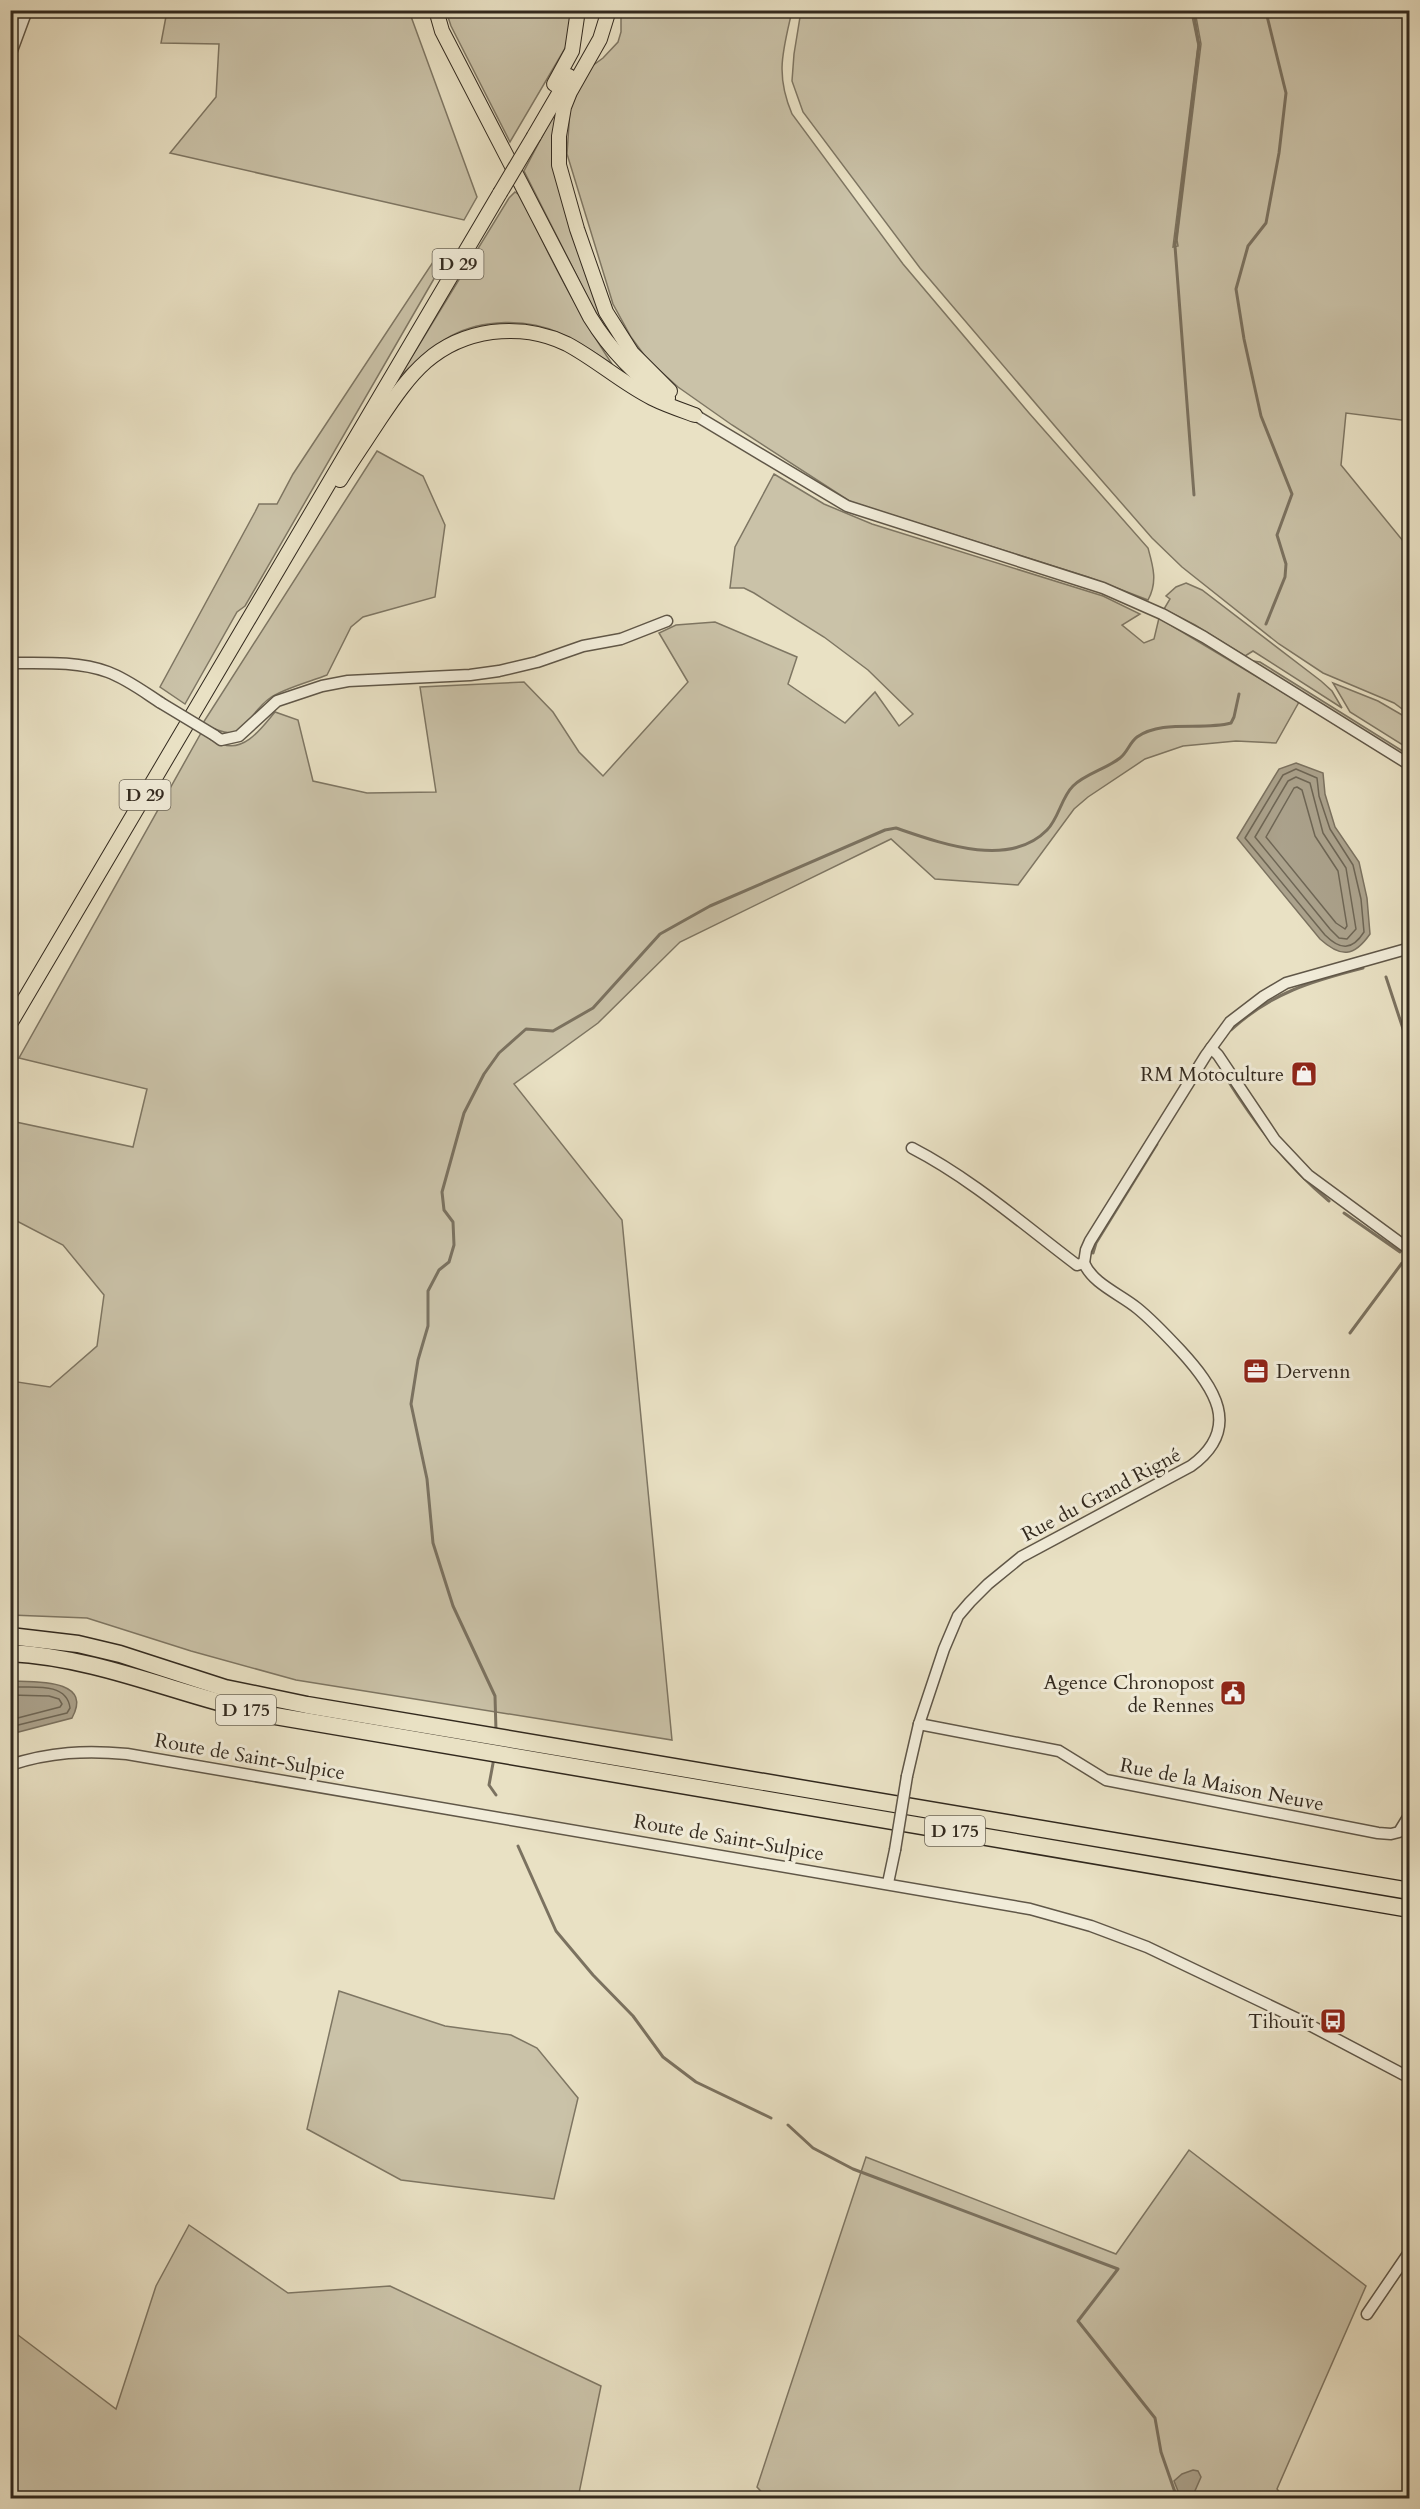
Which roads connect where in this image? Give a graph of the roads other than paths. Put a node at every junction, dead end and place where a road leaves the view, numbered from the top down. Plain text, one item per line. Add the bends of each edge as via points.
1 (27, 10) edge
2 (427, 10) edge
3 (436, 10) edge
4 (578, 10) edge
5 (608, 10) edge
6 (442, 31) junction
7 (10, 56) edge
8 (534, 136) junction
9 (695, 415) junction
10 (300, 534) junction
11 (667, 621) dead end
12 (10, 663) edge
13 (1410, 765) edge
14 (1410, 948) edge
15 (10, 1024) edge
16 (1211, 1048) junction
17 (912, 1148) dead end
18 (1410, 1250) edge
19 (1084, 1263) junction
20 (10, 1636) edge
21 (10, 1653) edge
22 (919, 1724) junction
23 (494, 1745) junction
24 (10, 1765) edge
25 (1410, 1814) edge
26 (888, 1883) junction
27 (1410, 1891) edge
28 (1410, 1909) edge
29 (1410, 2078) edge
30 (1410, 2251) edge
31 (1367, 2314) dead end

1 - 7 street
2 - 6 main road
3 - 6 main road
4 - 8 main road via 572,51 538,111
5 - 8 main road, D 29
5 - 9 main road via 600,39 564,108 559,165 599,295 615,328 640,364
6 - 9 main road via 600,333 638,376
8 - 10 main road, D 29, bridge
9 - 10 main road via 652,398 552,338 515,330 469,337 441,349 414,372 320,513
9 - 13 street via 847,506 1144,605 1204,637
10 - 15 main road, D 29
11 - 12 street, bridge via 621,639 499,671 322,686 277,701 239,736 221,740 123,679 100,670 56,663
14 - 16 street via 1286,983 1230,1022
16 - 18 street via 1275,1140 1308,1175
16 - 19 street via 1090,1240
17 - 19 street, Rue du Grand Rigné via 989,1198 1077,1265
19 - 22 street, Rue du Grand Rigné via 1096,1279 1138,1308 1209,1383 1218,1407 1216,1438 1207,1453 1191,1466 1030,1552 987,1584 958,1616 949,1634
20 - 23 highway, D 175 via 60,1641 120,1654 249,1694
21 - 23 highway, D 175 via 76,1660 245,1710
22 - 25 street, Rue de la Maison Neuve via 1059,1751 1106,1780 1378,1833 1399,1832
22 - 26 street, Rue du Grand Rigné, bridge
23 - 27 highway, D 175
23 - 28 highway, D 175
24 - 26 street, Route de Saint-Sulpice via 90,1750 127,1754
26 - 29 street, Route de Saint-Sulpice via 1030,1909 1092,1926 1194,1968
30 - 31 street

